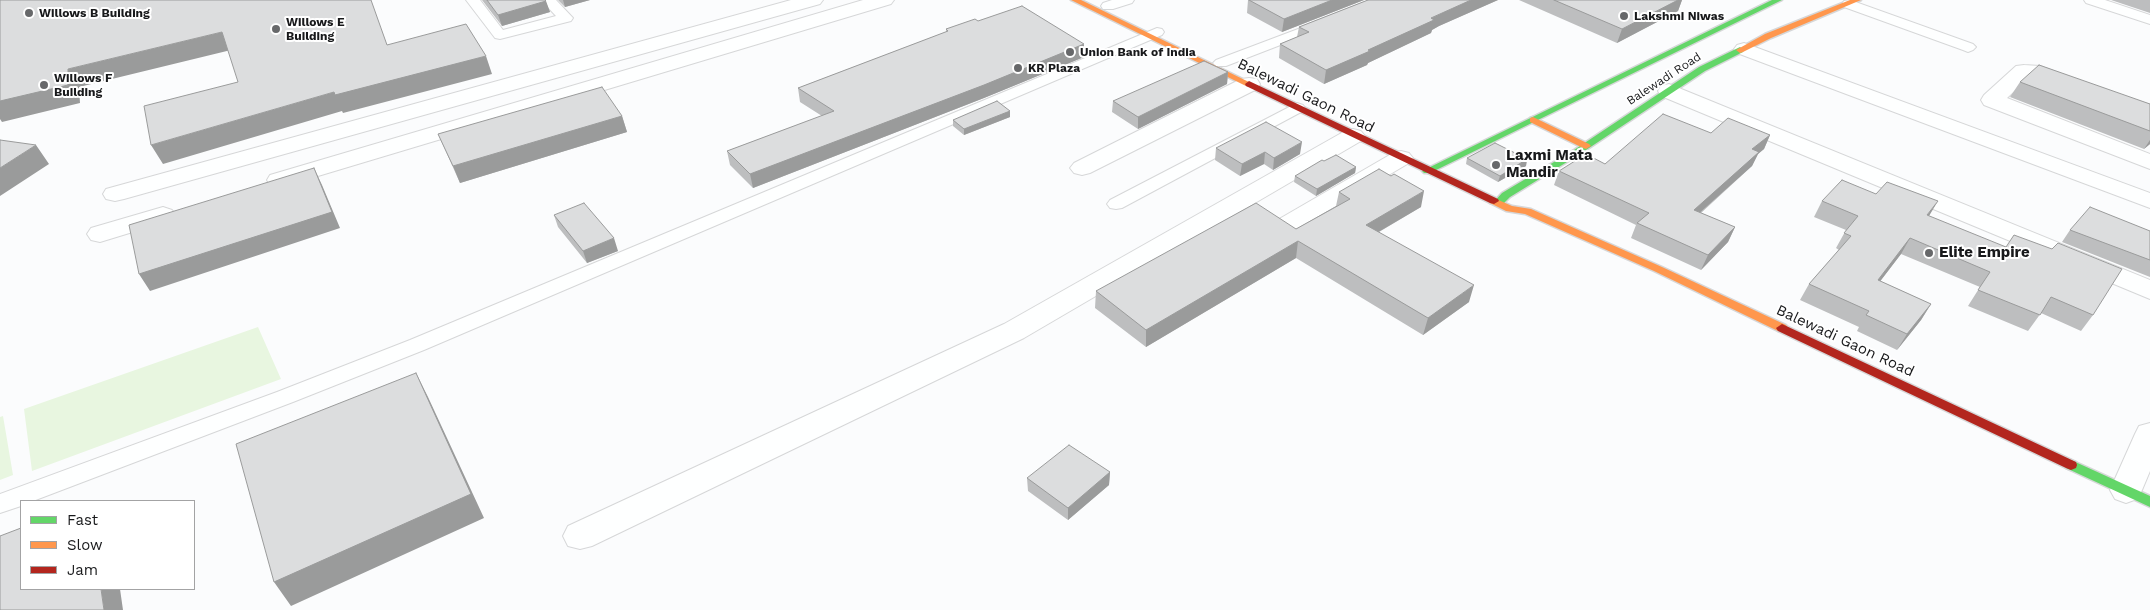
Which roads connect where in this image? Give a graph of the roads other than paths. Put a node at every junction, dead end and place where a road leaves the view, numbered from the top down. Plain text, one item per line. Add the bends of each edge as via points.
1 (473, 0) edge
2 (548, 0) edge
3 (813, 0) edge
4 (884, 0) edge
5 (1075, 0) edge
6 (1128, 0) edge
7 (1778, 0) edge
8 (2091, 0) edge
9 (1825, 2) dead end
10 (1102, 3) edge
11 (1848, 4) edge
12 (1338, 18) edge
13 (2150, 20) edge
14 (1153, 34) junction
15 (1968, 47) dead end
16 (1744, 49) junction
17 (1221, 63) junction
18 (1249, 84) junction
19 (1669, 91) junction
20 (2089, 92) edge
21 (1297, 108) junction
22 (1532, 120) junction
23 (1353, 136) junction
24 (1586, 146) junction
25 (1401, 158) junction
26 (2150, 162) edge
27 (1082, 168) dead end
28 (1432, 168) junction
29 (263, 185) edge
30 (115, 194) dead end
31 (1502, 199) junction
32 (2150, 202) edge
33 (1116, 204) dead end
34 (186, 208) edge
35 (1283, 227) edge
36 (100, 234) dead end
37 (2150, 290) edge
38 (2150, 434) edge
39 (2138, 496) edge
40 (0, 504) edge
41 (580, 536) dead end

1 - 2 lane via 500,35 566,18
3 - 30 street
4 - 29 street
5 - 14 main road, Balewadi Gaon Road
6 - 10 lane
7 - 22 main road, Balewadi Road
8 - 13 lane
9 - 11 main road
10 - 14 main road, Balewadi Gaon Road
11 - 15 lane
11 - 16 main road, Balewadi Road
12 - 17 lane
14 - 17 main road, Balewadi Gaon Road
14 - 18 main road, Balewadi Gaon Road
14 - 40 lane via 416,345
16 - 19 main road, Balewadi Road via 1702,69
16 - 32 street
17 - 28 main road, Balewadi Gaon Road
18 - 21 main road, Balewadi Gaon Road
18 - 27 street
19 - 24 main road, Balewadi Road
19 - 37 street
20 - 26 street via 2024,71 1992,100
21 - 23 main road, Balewadi Gaon Road
21 - 33 lane
22 - 24 main road
22 - 28 main road, Balewadi Road
23 - 25 main road, Balewadi Gaon Road
23 - 41 street via 1014,331
24 - 31 main road, Balewadi Road
25 - 28 main road, Balewadi Gaon Road
25 - 35 street
28 - 31 main road, Balewadi Gaon Road
31 - 39 main road, Balewadi Gaon Road via 1510,209 1527,211 1658,269
34 - 36 street
38 - 39 street

